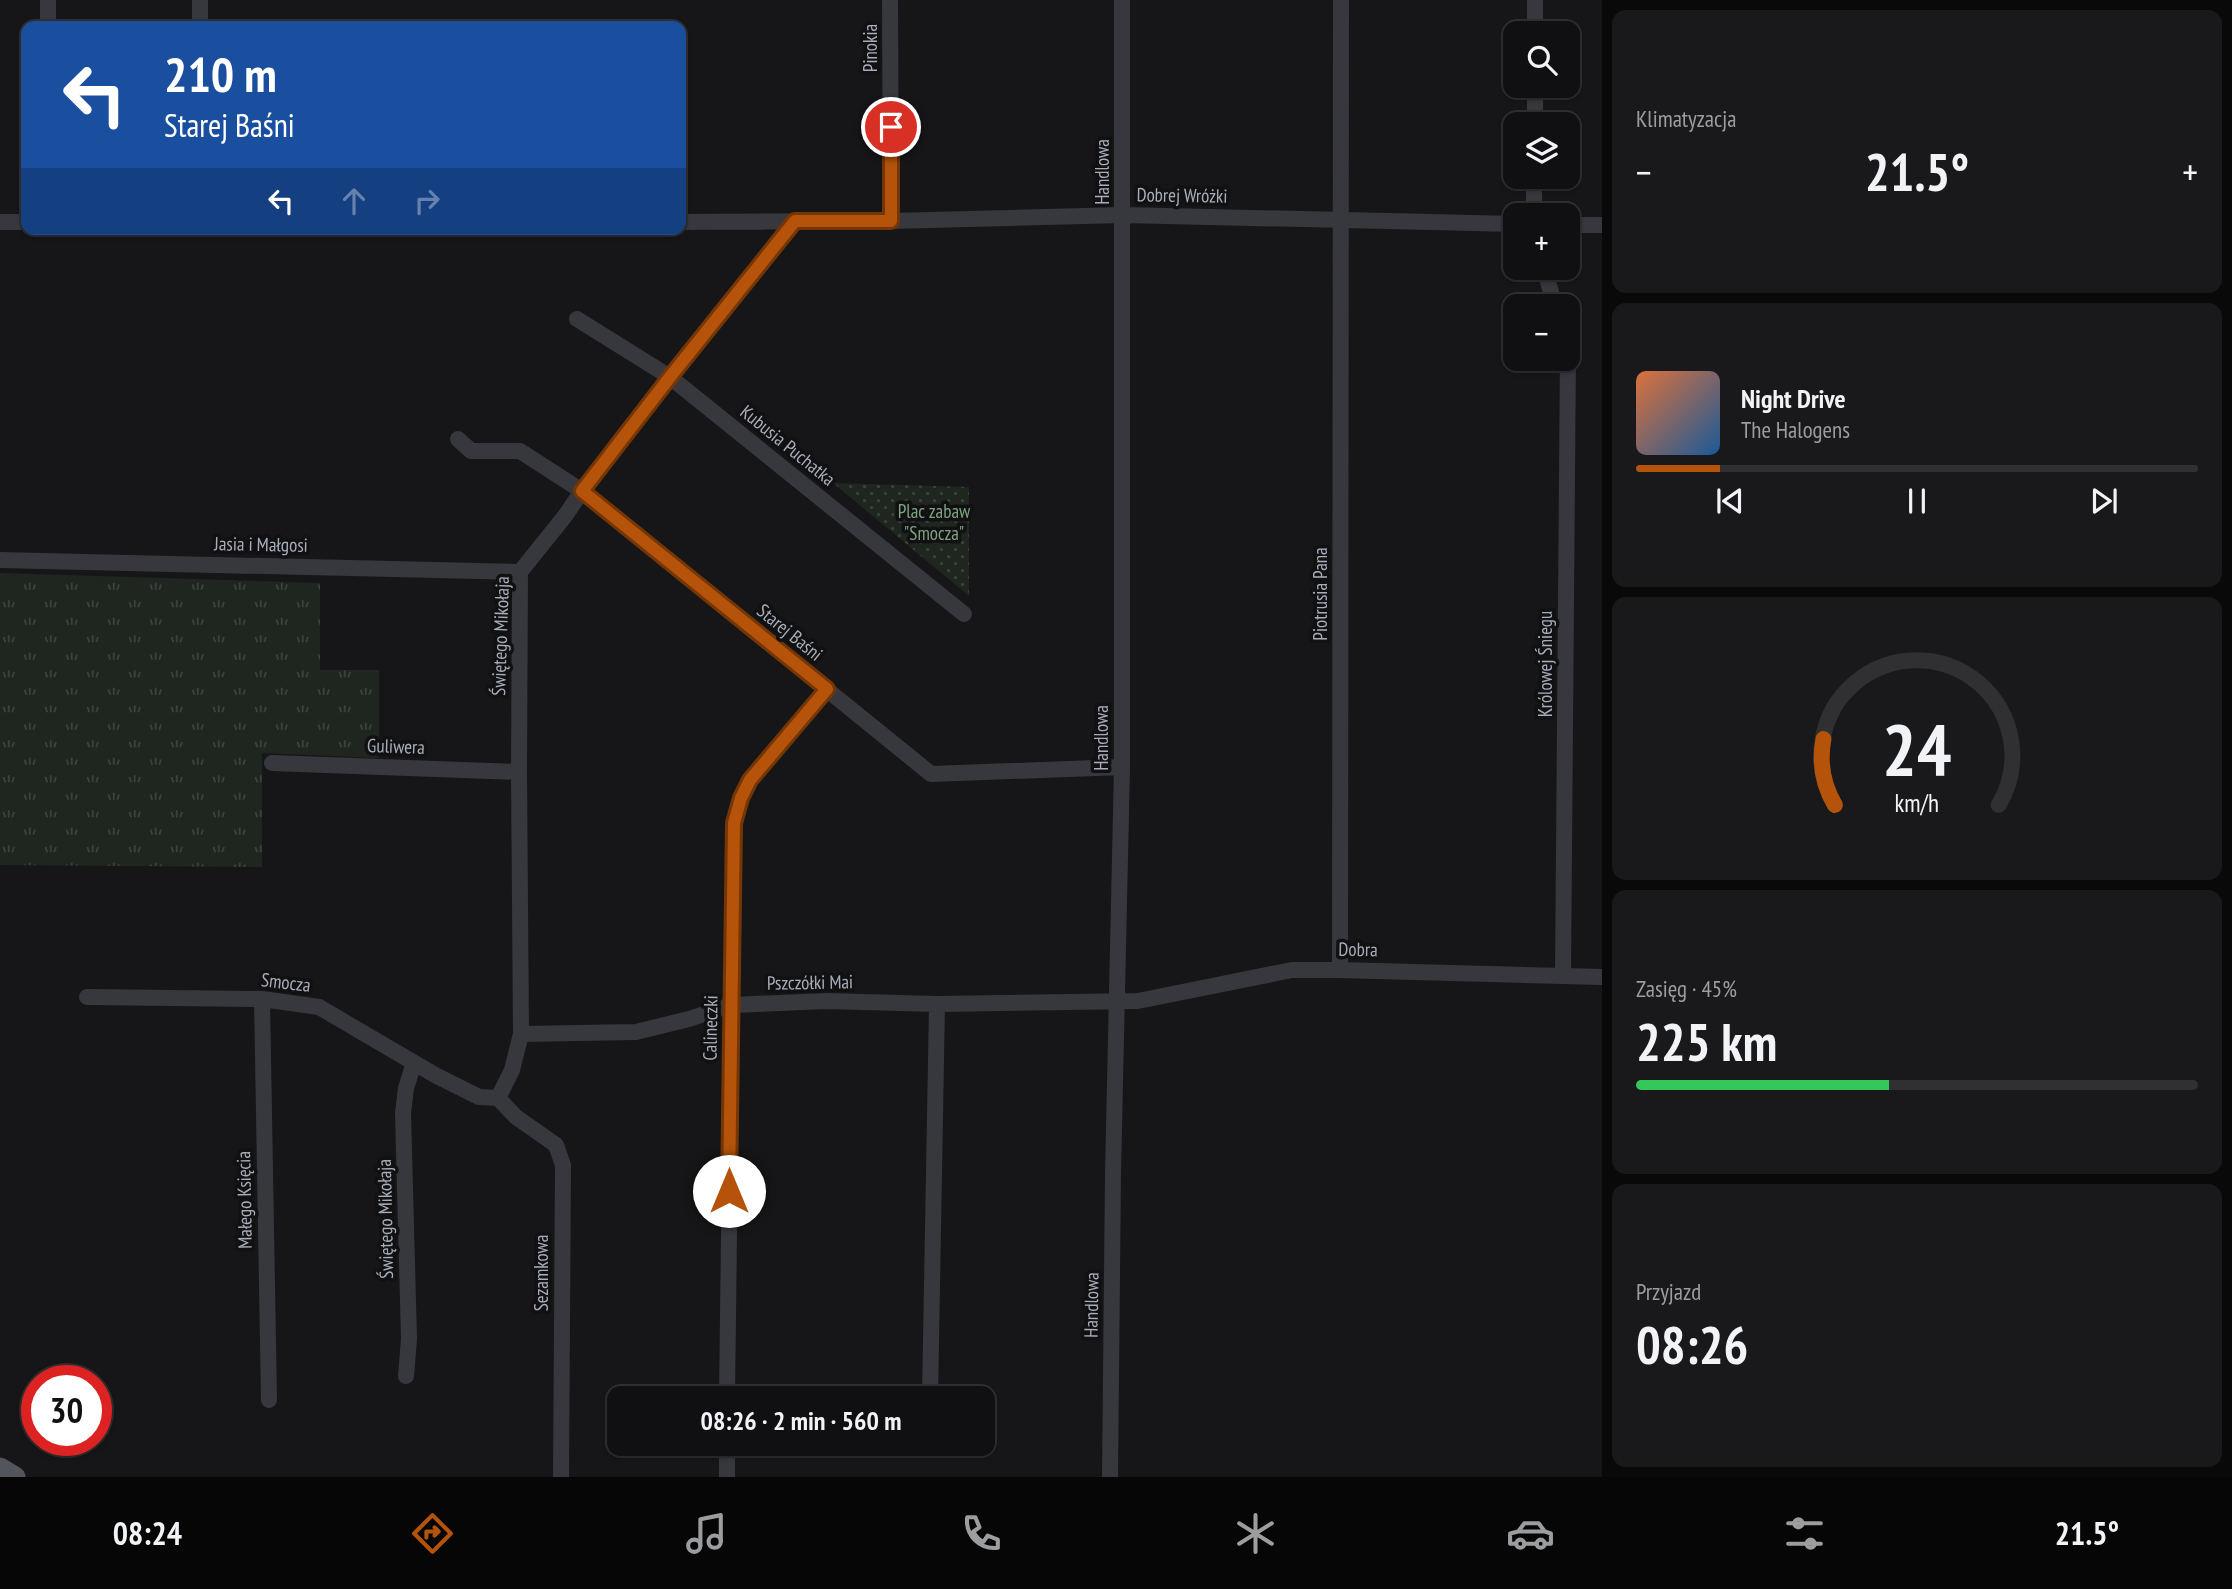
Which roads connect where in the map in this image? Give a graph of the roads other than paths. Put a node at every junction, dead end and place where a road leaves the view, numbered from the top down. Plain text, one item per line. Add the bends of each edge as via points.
1 (48, 0) edge
2 (200, 0) edge
3 (890, 0) edge
4 (1122, 0) edge
5 (1341, 0) edge
6 (1535, 0) edge
7 (48, 21) edge
8 (200, 21) edge
9 (1535, 21) edge
10 (1123, 215) junction
11 (1342, 219) junction
12 (795, 221) junction
13 (891, 221) junction
14 (0, 222) edge
15 (21, 222) edge
16 (686, 222) edge
17 (1503, 224) edge
18 (1580, 225) edge
19 (1602, 225) edge
20 (577, 319) dead end
21 (1568, 371) edge
22 (670, 377) junction
23 (458, 439) dead end
24 (582, 491) junction
25 (0, 560) edge
26 (520, 572) junction
27 (964, 614) dead end
28 (827, 689) junction
29 (272, 763) dead end
30 (1122, 767) junction
31 (519, 772) junction
32 (1340, 970) junction
33 (1563, 976) junction
34 (1602, 977) edge
35 (88, 997) dead end
36 (262, 999) junction
37 (1116, 1002) junction
38 (937, 1004) junction
39 (731, 1006) junction
40 (521, 1034) junction
41 (414, 1063) junction
42 (498, 1098) junction
43 (406, 1376) dead end
44 (727, 1386) edge
45 (930, 1386) edge
46 (269, 1401) dead end
47 (727, 1456) edge
48 (0, 1468) edge
49 (15, 1477) edge
50 (561, 1477) edge
51 (727, 1477) edge
52 (1110, 1477) edge

1 - 7 street
2 - 8 street
3 - 13 street, Pinokia
4 - 10 street, Handlowa
5 - 11 street, Piotrusia Pana
6 - 9 street
10 - 11 street, Dobrej Wróżki
10 - 13 street, Dobrej Wróżki
10 - 30 street, Handlowa
11 - 17 street, Dobrej Wróżki
11 - 32 street, Piotrusia Pana
12 - 13 street, Dobrej Wróżki
12 - 16 street, Dobrej Wróżki
12 - 22 street, Świętego Mikołaja
14 - 15 street
18 - 19 street
20 - 22 street, Kubusia Puchatka
21 - 33 street, Królowej Śniegu
22 - 24 street, Świętego Mikołaja
22 - 27 street, Kubusia Puchatka
23 - 24 street, Starej Baśni via 471,451 520,451
24 - 26 street, Świętego Mikołaja
24 - 28 street, Starej Baśni
25 - 26 street, Jasia i Małgosi
26 - 31 street, Świętego Mikołaja
28 - 30 street, Starej Baśni via 931,774
28 - 39 street, Calineczki via 750,780 741,798 734,823
29 - 31 street, Guliwera
30 - 37 street, Handlowa
31 - 40 street, Świętego Mikołaja
32 - 33 street, Dobra
32 - 37 street, Dobra via 1292,970 1142,1001
33 - 34 street, Dobra
35 - 36 street, Smocza
36 - 41 street, Smocza via 319,1007
36 - 46 street, Małego Księcia
37 - 38 street, Pszczółki Mai
37 - 52 street, Handlowa
38 - 39 street, Pszczółki Mai
38 - 45 street
39 - 40 street, Pszczółki Mai via 636,1032
39 - 44 street, Calineczki
40 - 42 street, Świętego Mikołaja via 512,1070
41 - 42 street, Smocza via 479,1097
41 - 43 street, Świętego Mikołaja via 403,1113
42 - 50 street, Sezamkowa via 555,1145 563,1165
47 - 51 street
48 - 49 main road

